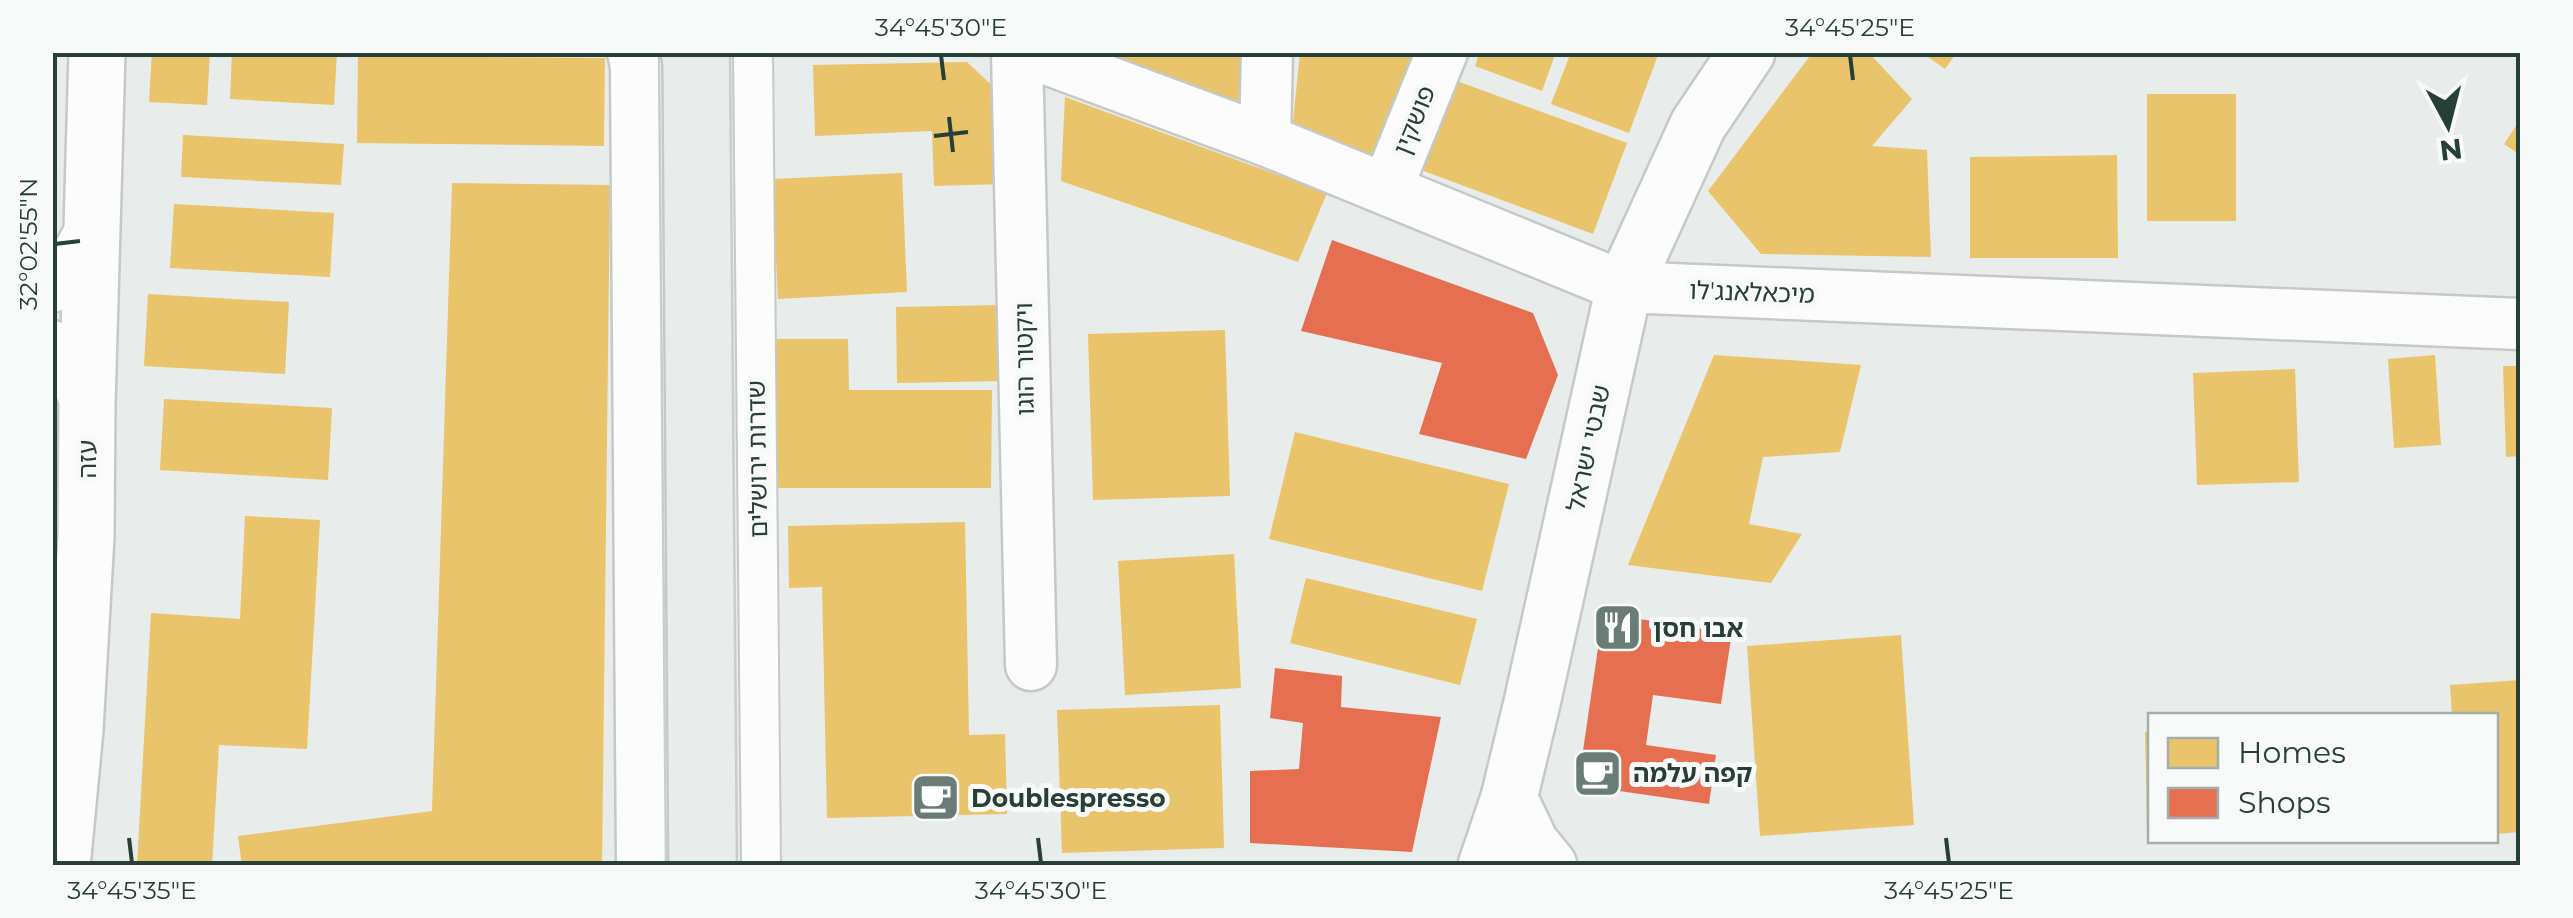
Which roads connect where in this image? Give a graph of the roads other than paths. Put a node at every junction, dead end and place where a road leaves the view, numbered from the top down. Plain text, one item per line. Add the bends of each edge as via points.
1 (97, 52) edge
2 (753, 52) edge
3 (1018, 52) edge
4 (1028, 52) edge
5 (1267, 52) edge
6 (1442, 52) edge
7 (1722, 52) edge
8 (1747, 52) edge
9 (635, 57) edge
10 (1698, 125) junction
11 (1265, 140) junction
12 (1387, 188) junction
13 (92, 229) junction
14 (52, 287) edge
15 (1624, 288) junction
16 (2520, 324) edge
17 (52, 346) edge
18 (87, 406) junction
19 (1031, 665) dead end
20 (1509, 798) junction
21 (62, 866) edge
22 (642, 866) edge
23 (760, 866) edge
24 (1486, 866) edge
25 (1549, 866) edge

1 - 13 street, עזה
2 - 23 street, שדרות ירושלים
3 - 19 street, ויקטור הוגו
4 - 11 street, מיכאלאנג'לו
5 - 11 street
6 - 12 street, פושקין
7 - 10 street
8 - 10 street, שבטי ישראל
9 - 22 street
10 - 15 street, שבטי ישראל
11 - 12 street, מיכאלאנג'לו
12 - 15 street, מיכאלאנג'לו
13 - 14 street
13 - 18 street, עזה
15 - 16 street, מיכאלאנג'לו
15 - 20 street, שבטי ישראל
17 - 18 street
18 - 21 street, עזה via 86,536
20 - 24 street, שבטי ישראל
20 - 25 street

